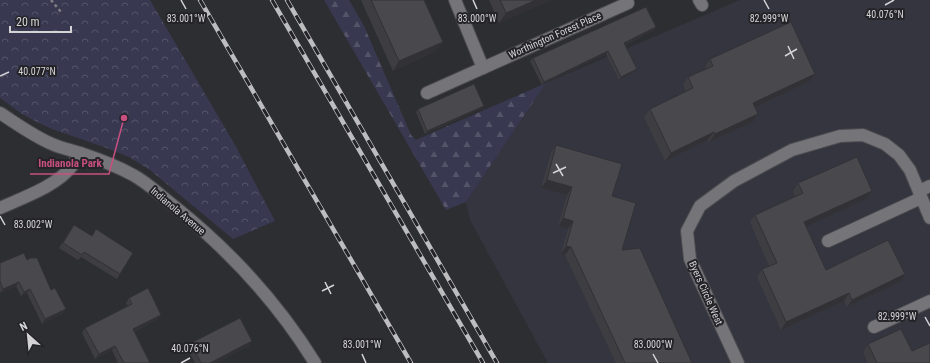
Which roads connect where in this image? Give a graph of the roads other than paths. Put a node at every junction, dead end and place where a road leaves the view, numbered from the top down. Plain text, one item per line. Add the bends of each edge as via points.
1 (455, 0) edge
2 (628, 3) dead end
3 (483, 68) junction
4 (427, 93) dead end
5 (0, 113) edge
6 (80, 153) junction
7 (930, 186) edge
8 (920, 194) junction
9 (0, 208) edge
10 (930, 218) edge
11 (828, 242) dead end
12 (930, 301) edge
13 (874, 327) dead end
14 (315, 363) edge
15 (738, 363) edge

1 - 3 street
2 - 3 street, Worthington Forest Place
3 - 4 street, Worthington Forest Place
5 - 6 street, Indianola Avenue via 45,141
6 - 9 street via 72,167 59,179
6 - 14 street, Indianola Avenue via 135,176 180,210 253,280 275,306
7 - 8 street
8 - 10 street, Byers Circle West
8 - 11 street
8 - 15 street, Byers Circle West via 910,170 900,155 885,144 863,135 840,136 792,150 734,180 700,206 687,231 690,259
12 - 13 street

